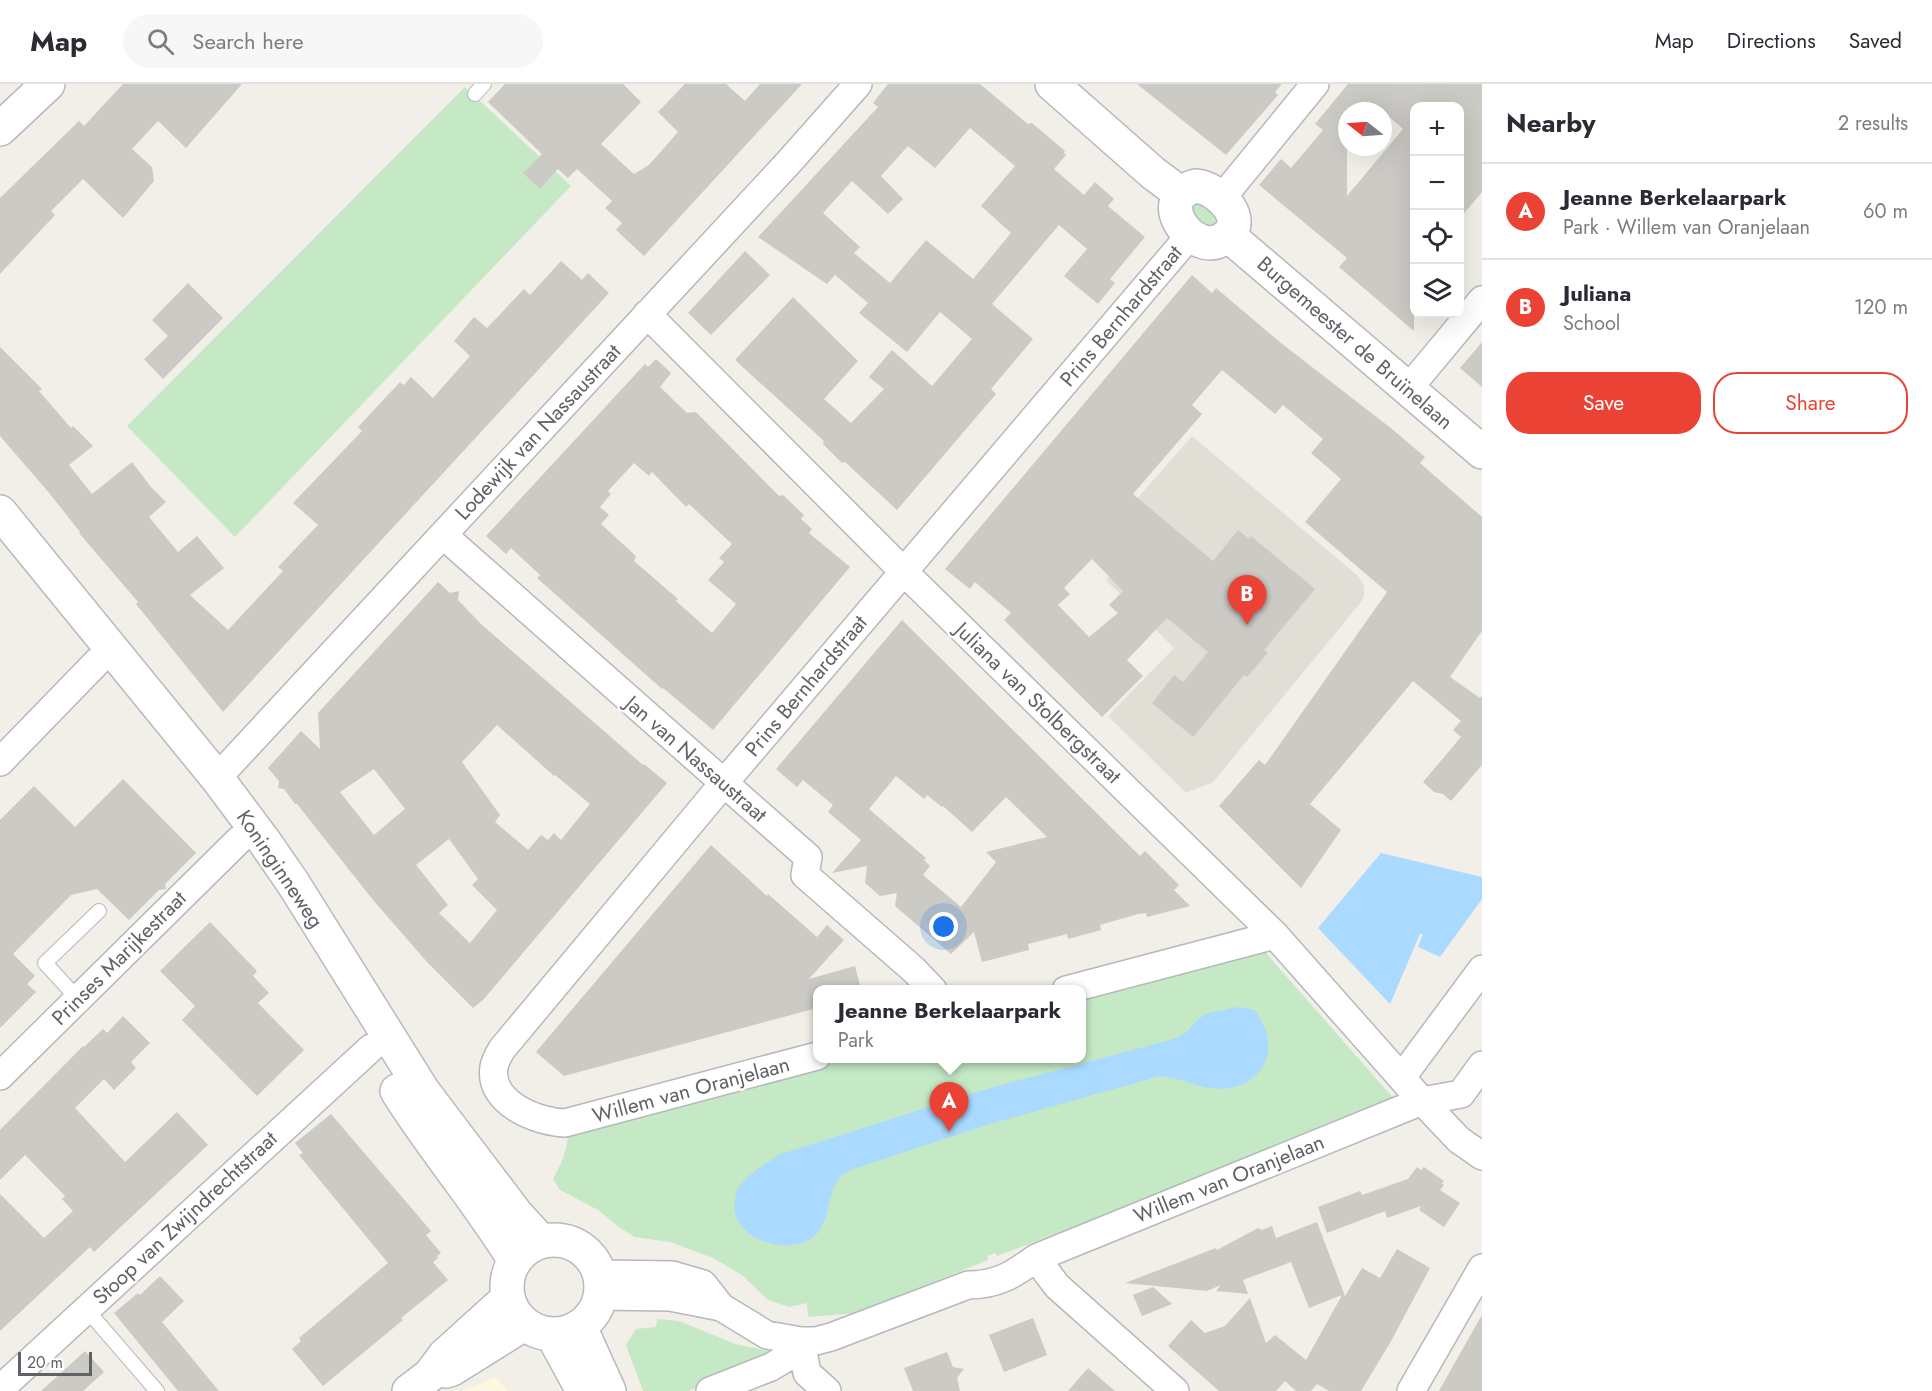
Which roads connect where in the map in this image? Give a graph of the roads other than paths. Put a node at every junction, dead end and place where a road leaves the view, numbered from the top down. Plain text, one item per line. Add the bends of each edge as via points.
1 (48, 84) edge
2 (484, 84) edge
3 (858, 84) edge
4 (1052, 84) edge
5 (1315, 84) edge
6 (475, 94) dead end
7 (0, 129) edge
8 (1181, 194) junction
9 (1221, 199) junction
10 (1191, 234) junction
11 (1228, 235) junction
12 (1482, 300) edge
13 (647, 314) junction
14 (1408, 390) junction
15 (1482, 452) edge
16 (0, 512) edge
17 (443, 535) junction
18 (0, 541) edge
19 (903, 572) junction
20 (97, 662) junction
21 (4, 750) edge
22 (218, 778) junction
23 (723, 784) junction
24 (239, 840) junction
25 (99, 911) dead end
26 (1275, 935) junction
27 (1482, 969) edge
28 (928, 985) edge
29 (1085, 985) edge
30 (78, 999) junction
31 (371, 1048) junction
32 (813, 1057) edge
33 (1482, 1065) edge
34 (0, 1076) edge
35 (1402, 1077) junction
36 (1422, 1101) junction
37 (565, 1123) joint
38 (1482, 1156) edge
39 (541, 1241) junction
40 (1036, 1258) junction
41 (515, 1261) junction
42 (1482, 1268) edge
43 (600, 1285) junction
44 (87, 1310) junction
45 (541, 1321) junction
46 (801, 1341) junction
47 (419, 1383) edge
48 (0, 1389) edge
49 (156, 1391) edge
50 (583, 1391) edge
51 (609, 1391) edge
52 (710, 1391) edge
53 (827, 1391) edge
54 (1175, 1391) edge
55 (1411, 1391) edge

1 - 7 main road
2 - 6 lane
3 - 13 street, Lodewijk van Nassaustraat
4 - 8 main road
5 - 9 street
8 - 9 main road via 1188,188 1203,187
8 - 10 main road via 1175,205 1176,219
9 - 11 main road via 1233,212
10 - 11 main road via 1199,241 1212,243
10 - 19 street, Prins Bernhardstraat
11 - 14 main road, Burgemeester de Bruïnelaan
12 - 14 street
13 - 17 street, Lodewijk van Nassaustraat
13 - 19 street, Juliana van Stolbergstraat
14 - 15 main road, Burgemeester de Bruïnelaan
16 - 22 main road, Koninginneweg
17 - 22 street, Lodewijk van Nassaustraat
17 - 23 street, Jan van Nassaustraat
18 - 20 main road, Koninginneweg
19 - 23 street, Prins Bernhardstraat
19 - 26 street, Juliana van Stolbergstraat
20 - 21 street
20 - 24 main road, Koninginneweg
22 - 39 main road, Koninginneweg via 293,884 423,1091
23 - 28 street, Jan van Nassaustraat via 808,857 805,875
23 - 37 street, Prins Bernhardstraat via 502,1049 494,1067 495,1084 506,1100 548,1122
24 - 30 street, Prinses Marijkestraat
24 - 31 main road, Koninginneweg
25 - 30 lane via 45,963
26 - 29 street
26 - 35 street, Juliana van Stolbergstraat
27 - 35 street
30 - 34 street, Prinses Marijkestraat
31 - 41 main road, Koninginneweg
31 - 44 street, Stoop van Zwijndrechtstraat
32 - 37 street, Willem van Oranjelaan
33 - 36 street, Willem van Oranjelaan via 1461,1095
35 - 36 street, Juliana van Stolbergstraat
36 - 38 street, Juliana van Stolbergstraat via 1459,1140
36 - 40 street, Willem van Oranjelaan
39 - 41 main road
39 - 43 main road via 557,1239 581,1247 593,1259
40 - 46 street, Willem van Oranjelaan via 996,1263 983,1269 968,1285 831,1337
40 - 54 street via 1057,1286
41 - 45 main road via 507,1279
42 - 55 street
43 - 45 main road via 593,1314
43 - 46 street, Willem van Oranjelaan via 721,1306 767,1335
44 - 48 street, Stoop van Zwijndrechtstraat
44 - 49 lane
45 - 47 main road
45 - 50 main road
45 - 51 main road
46 - 52 street via 786,1358 771,1367
46 - 53 street via 807,1373

